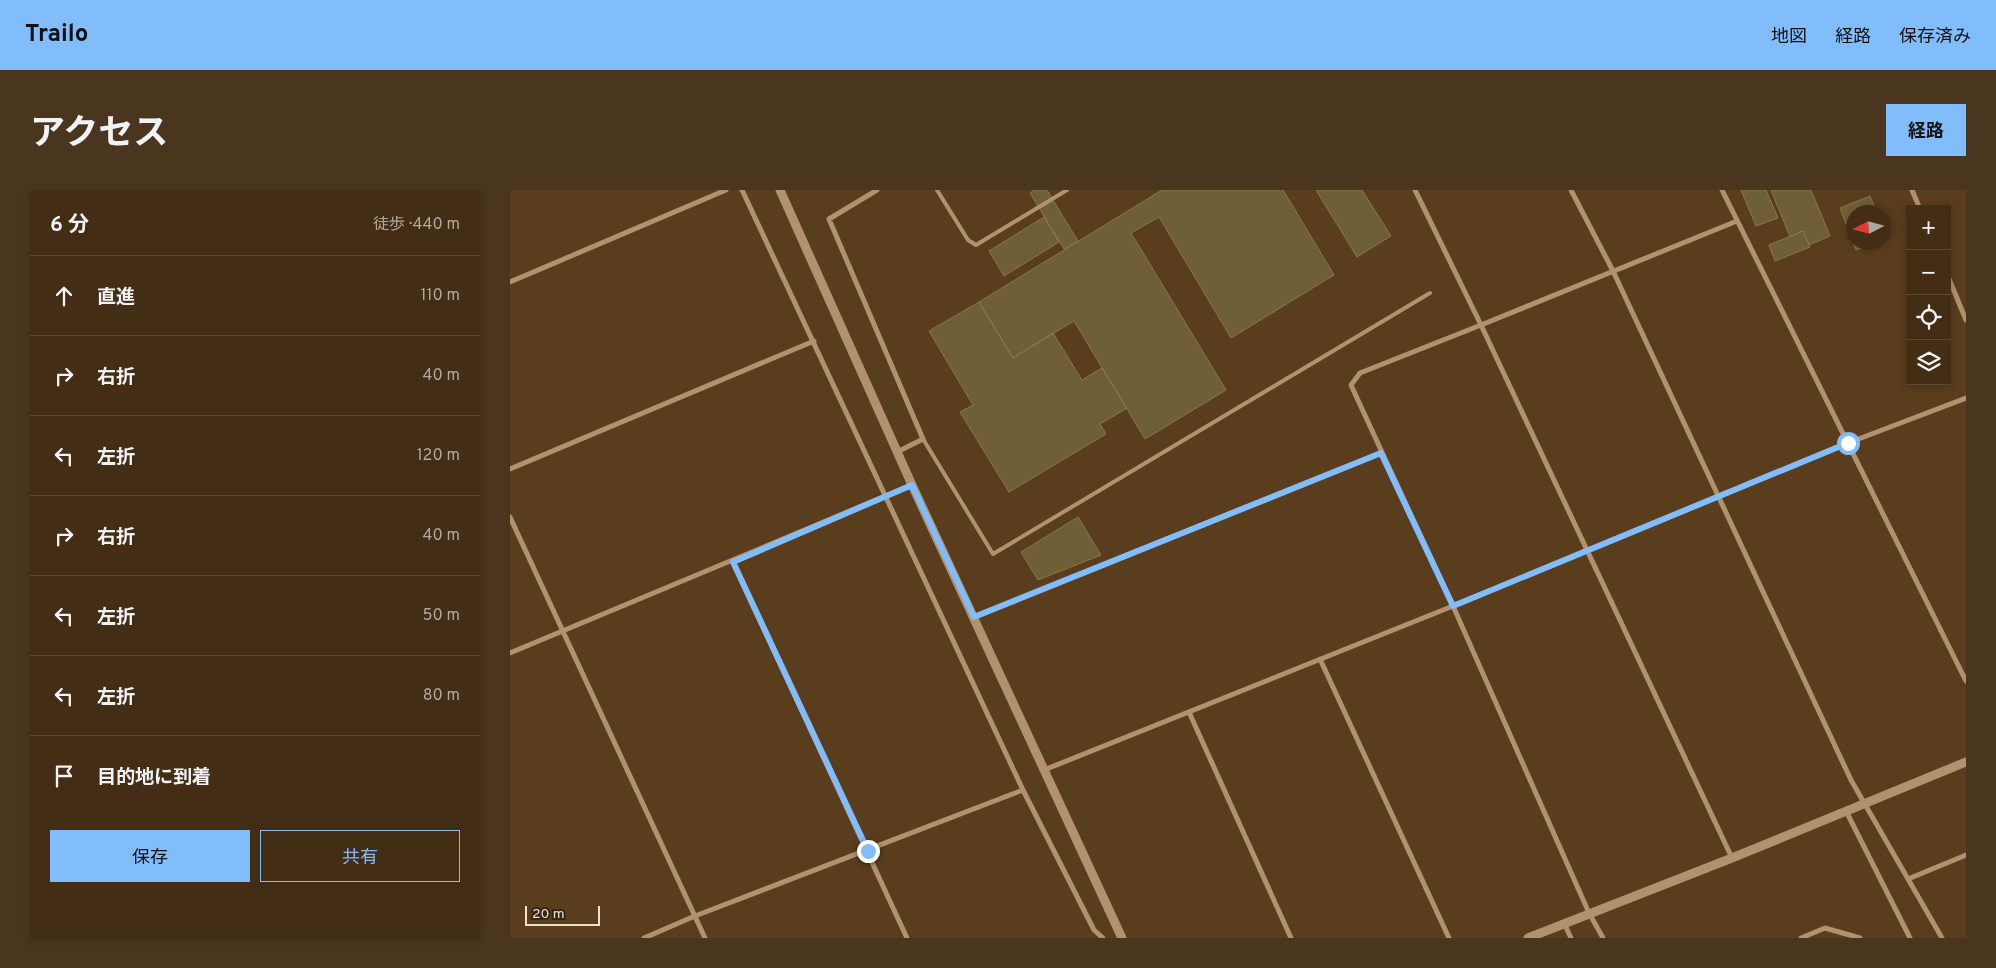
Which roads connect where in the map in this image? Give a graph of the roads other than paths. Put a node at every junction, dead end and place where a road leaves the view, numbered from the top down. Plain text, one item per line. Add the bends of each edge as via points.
1 (726, 190) edge
2 (742, 190) edge
3 (780, 190) edge
4 (877, 190) edge
5 (937, 190) edge
6 (1067, 190) edge
7 (1415, 190) edge
8 (1571, 190) edge
9 (1722, 190) edge
10 (1912, 190) edge
11 (1918, 205) edge
12 (1737, 221) junction
13 (1613, 271) junction
14 (510, 282) edge
15 (1951, 284) edge
16 (1430, 294) dead end
17 (1966, 320) edge
18 (1481, 325) junction
19 (814, 341) junction
20 (1966, 398) edge
21 (923, 439) junction
22 (1848, 443) junction
23 (897, 452) junction
24 (1381, 453) junction
25 (510, 469) edge
26 (912, 485) junction
27 (886, 496) junction
28 (1719, 496) junction
29 (510, 517) edge
30 (1588, 549) junction
31 (733, 562) junction
32 (1453, 606) junction
33 (974, 617) junction
34 (564, 630) junction
35 (510, 653) edge
36 (1320, 659) junction
37 (1966, 681) edge
38 (1189, 712) junction
39 (1966, 762) edge
40 (1044, 770) junction
41 (1023, 790) junction
42 (1863, 803) junction
43 (1846, 811) junction
44 (868, 851) junction
45 (1966, 855) edge
46 (1732, 858) junction
47 (1908, 879) junction
48 (1589, 913) junction
49 (695, 916) junction
50 (1564, 923) junction
51 (644, 938) edge
52 (705, 938) edge
53 (907, 938) edge
54 (1103, 938) edge
55 (1122, 938) edge
56 (1291, 938) edge
57 (1449, 938) edge
58 (1528, 938) edge
59 (1572, 938) edge
60 (1603, 938) edge
61 (1801, 938) edge
62 (1860, 938) edge
63 (1910, 938) edge
64 (1942, 938) edge

1 - 14 street
2 - 19 street
3 - 23 street
4 - 21 street via 829,219
5 - 6 lane via 968,240 976,245
7 - 18 street
8 - 13 street
9 - 12 street
10 - 11 street
12 - 13 street
12 - 22 street
13 - 18 street
13 - 28 street
15 - 17 street
16 - 21 lane via 993,554
18 - 24 street via 1360,373 1351,385
18 - 30 street
19 - 25 street
19 - 27 street
20 - 22 street
21 - 23 street
22 - 28 street
22 - 37 street
23 - 26 street
24 - 32 street
24 - 33 street
26 - 27 street
26 - 33 street
27 - 31 street
27 - 41 street
28 - 30 street
28 - 42 street
29 - 34 street
30 - 32 street
30 - 46 street
31 - 34 street
31 - 44 street
32 - 36 street
32 - 48 street
33 - 40 street
34 - 35 street
34 - 49 street
36 - 38 street
36 - 57 street
38 - 40 street
38 - 56 street
39 - 42 street
40 - 55 street
41 - 44 street
41 - 54 street via 1094,930
42 - 43 street
42 - 47 street
43 - 46 street
43 - 63 street
44 - 49 street
44 - 53 street
45 - 47 street
46 - 48 street
47 - 64 street
48 - 50 street
48 - 60 street
49 - 51 street
49 - 52 street
50 - 58 street
50 - 59 street
61 - 62 street via 1826,928

